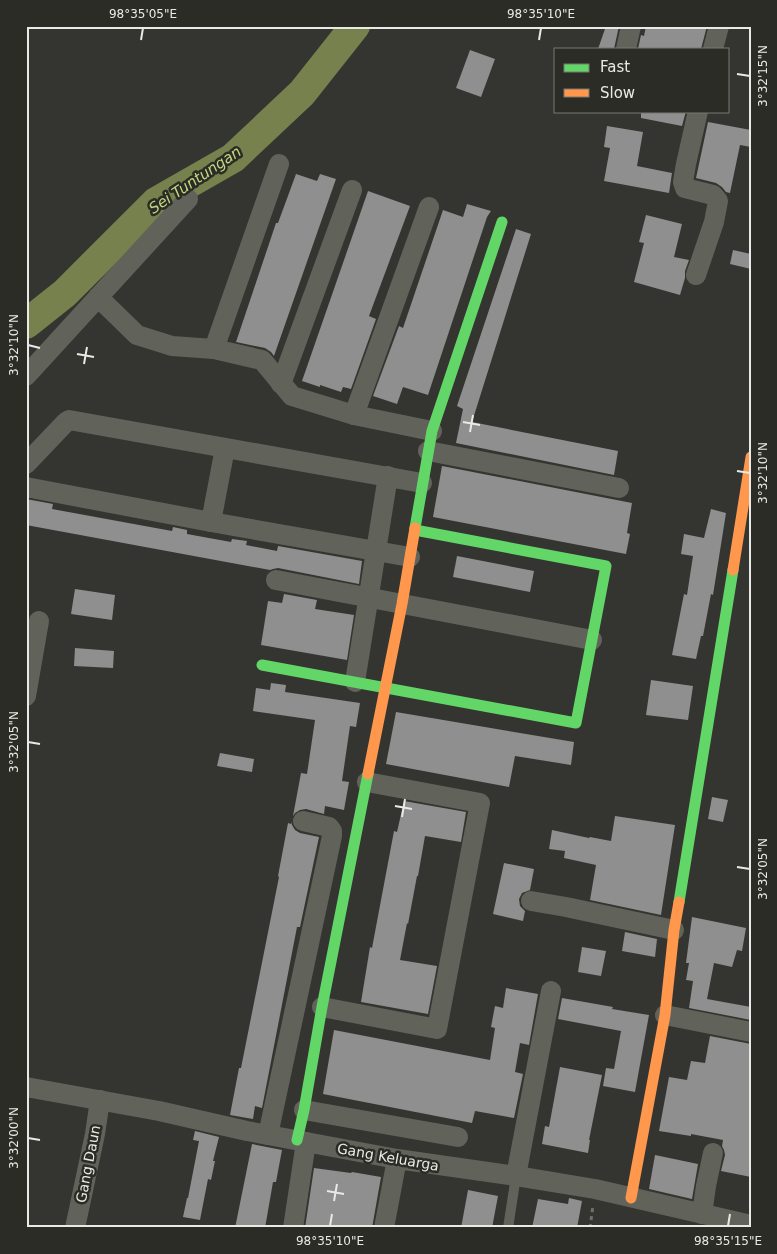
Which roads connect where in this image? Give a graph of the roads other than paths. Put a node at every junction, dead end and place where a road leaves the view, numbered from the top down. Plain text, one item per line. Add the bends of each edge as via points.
1 (631, 26) edge
2 (719, 26) edge
3 (626, 48) edge
4 (713, 48) edge
5 (698, 112) edge
6 (279, 164) dead end
7 (352, 190) dead end
8 (188, 199) dead end
9 (429, 207) dead end
10 (502, 222) dead end
11 (696, 275) dead end
12 (98, 297) junction
13 (214, 349) junction
14 (26, 376) edge
15 (281, 384) junction
16 (354, 415) junction
17 (432, 431) junction
18 (225, 448) junction
19 (428, 451) junction
20 (751, 457) edge
21 (26, 464) edge
22 (388, 476) junction
23 (422, 483) junction
24 (26, 487) edge
25 (619, 488) dead end
26 (211, 522) junction
27 (415, 530) junction
28 (376, 551) junction
29 (410, 557) junction
30 (276, 580) dead end
31 (368, 597) junction
32 (402, 604) junction
33 (39, 621) dead end
34 (592, 640) junction
35 (262, 665) dead end
36 (355, 682) junction
37 (385, 688) junction
38 (26, 696) edge
39 (367, 782) junction
40 (303, 822) dead end
41 (531, 901) dead end
42 (674, 930) junction
43 (551, 991) dead end
44 (322, 1007) junction
45 (665, 1015) junction
46 (751, 1032) edge
47 (26, 1087) edge
48 (100, 1100) junction
49 (304, 1110) junction
50 (268, 1134) junction
51 (458, 1138) dead end
52 (301, 1141) junction
53 (713, 1153) dead end
54 (397, 1159) junction
55 (516, 1176) junction
56 (631, 1198) junction
57 (702, 1214) junction
58 (751, 1225) edge
59 (75, 1228) edge
60 (293, 1228) edge
61 (384, 1228) edge
62 (508, 1228) edge

1 - 3 street
2 - 4 street
5 - 11 street via 683,182 686,188 713,195 718,202
6 - 13 street
7 - 15 street
8 - 12 street
9 - 16 street
10 - 17 street
12 - 13 street via 137,334 172,346
12 - 14 street
13 - 15 street via 262,360
15 - 16 street via 292,396
16 - 17 street
17 - 19 street
18 - 21 street via 69,420
18 - 22 street
18 - 26 street
19 - 23 street
19 - 25 street
20 - 42 street
22 - 23 street
22 - 28 street
23 - 27 street
24 - 26 street
26 - 28 street
27 - 29 street
27 - 34 street via 606,566
28 - 29 street
28 - 31 street
29 - 32 street
30 - 31 street
31 - 32 street
31 - 36 street
32 - 34 street
32 - 37 street
33 - 38 street
34 - 37 street via 576,723
35 - 36 street
36 - 37 street
37 - 39 street
39 - 44 street
39 - 44 street via 480,803 437,1029
40 - 50 street via 329,827 332,836
41 - 42 street
42 - 45 street
43 - 55 street
44 - 49 street
45 - 46 street
45 - 56 street
47 - 48 street, Gang Keluarga
48 - 50 street, Gang Keluarga
48 - 59 street, Gang Daun
49 - 51 street
49 - 52 street
50 - 52 street, Gang Keluarga
52 - 54 street, Gang Keluarga
52 - 60 street
53 - 57 street
54 - 55 street, Gang Keluarga
54 - 61 street
55 - 56 street, Gang Keluarga
55 - 62 lane
56 - 57 street, Gang Keluarga
57 - 58 street, Gang Keluarga

